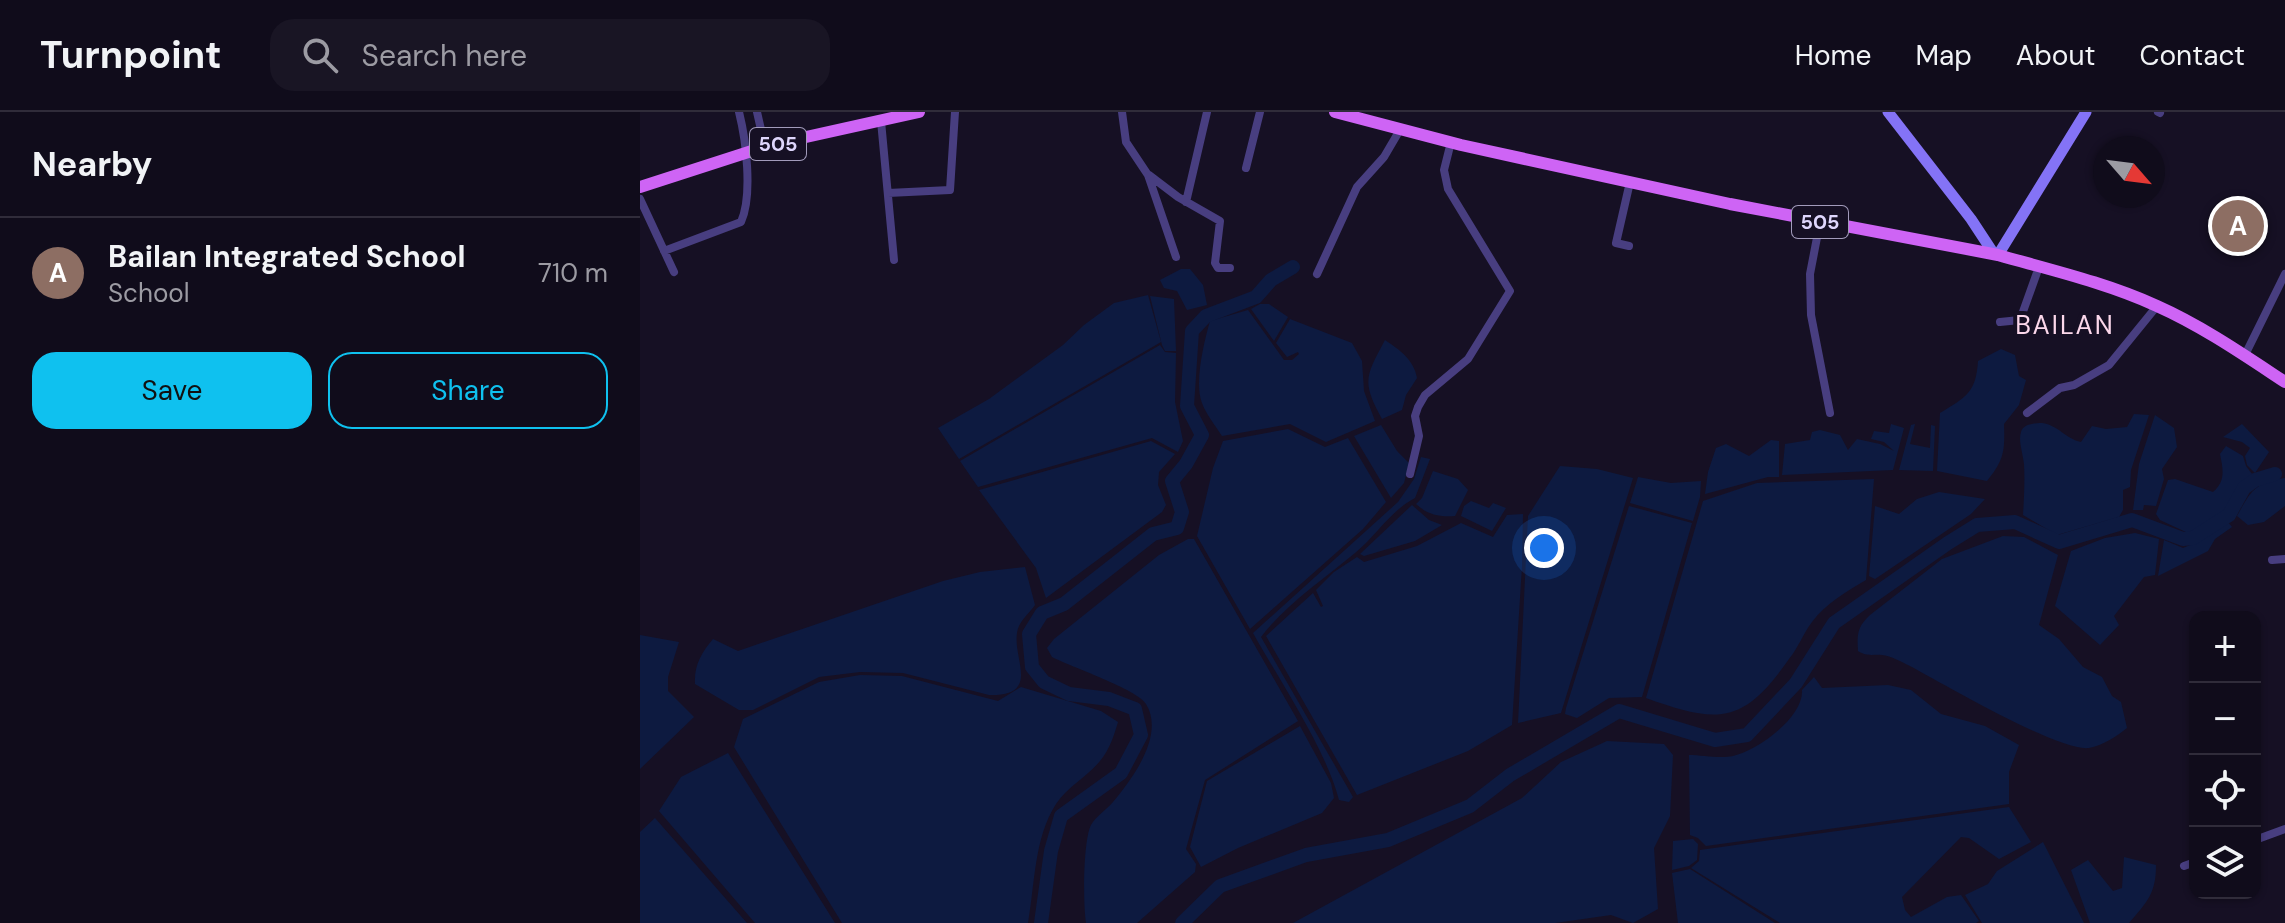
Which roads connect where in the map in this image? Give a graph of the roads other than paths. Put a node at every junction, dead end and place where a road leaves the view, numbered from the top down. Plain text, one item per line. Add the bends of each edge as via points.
1 (739, 112) edge
2 (757, 112) edge
3 (919, 112) edge
4 (955, 112) edge
5 (1122, 112) edge
6 (1207, 112) edge
7 (1260, 112) edge
8 (1335, 112) edge
9 (1888, 112) edge
10 (2086, 112) edge
11 (881, 121) junction
12 (1402, 128) junction
13 (1451, 142) junction
14 (765, 147) junction
15 (746, 152) junction
16 (1246, 168) dead end
17 (1148, 175) junction
18 (1630, 182) junction
19 (640, 187) edge
20 (888, 193) junction
21 (640, 199) edge
22 (1186, 202) junction
23 (1820, 222) junction
24 (1629, 246) dead end
25 (664, 251) junction
26 (1996, 255) junction
27 (1176, 257) dead end
28 (894, 260) dead end
29 (2039, 267) junction
30 (1230, 268) dead end
31 (674, 272) dead end
32 (1317, 274) dead end
33 (2285, 274) edge
34 (2157, 306) junction
35 (2000, 322) dead end
36 (2245, 355) junction
37 (2285, 382) edge
38 (1830, 413) dead end
39 (2027, 413) dead end
40 (1410, 474) dead end
41 (2285, 559) edge
42 (2272, 560) dead end
43 (2285, 829) edge
44 (2261, 838) edge
45 (2189, 864) edge
46 (2184, 866) dead end

1 - 15 street
2 - 14 street
3 - 11 main road, 505
4 - 20 street via 950,190
5 - 17 street via 1126,142
6 - 22 street
7 - 16 street
8 - 12 main road, 505
9 - 26 main road
10 - 26 main road
11 - 14 main road, 505
11 - 20 street
12 - 13 main road, 505
12 - 32 street via 1357,187
13 - 18 main road, 505
13 - 40 street via 1444,170 1448,189 1510,291 1468,359 1418,407 1419,436
14 - 15 main road, 505
15 - 19 main road, 505
15 - 25 street via 746,212 741,222
17 - 22 street
17 - 27 street
18 - 23 main road, 505
18 - 24 street via 1616,243
20 - 28 street
21 - 25 street
22 - 30 street via 1220,221 1215,263
23 - 26 main road, 505
23 - 38 street via 1810,274 1811,315
25 - 31 street
26 - 29 main road, 505
29 - 34 main road, 505
29 - 35 street via 2020,320
33 - 36 street
34 - 36 main road, 505
34 - 39 street via 2109,365 2060,388
36 - 37 main road, 505
41 - 42 street
43 - 44 street
45 - 46 street

